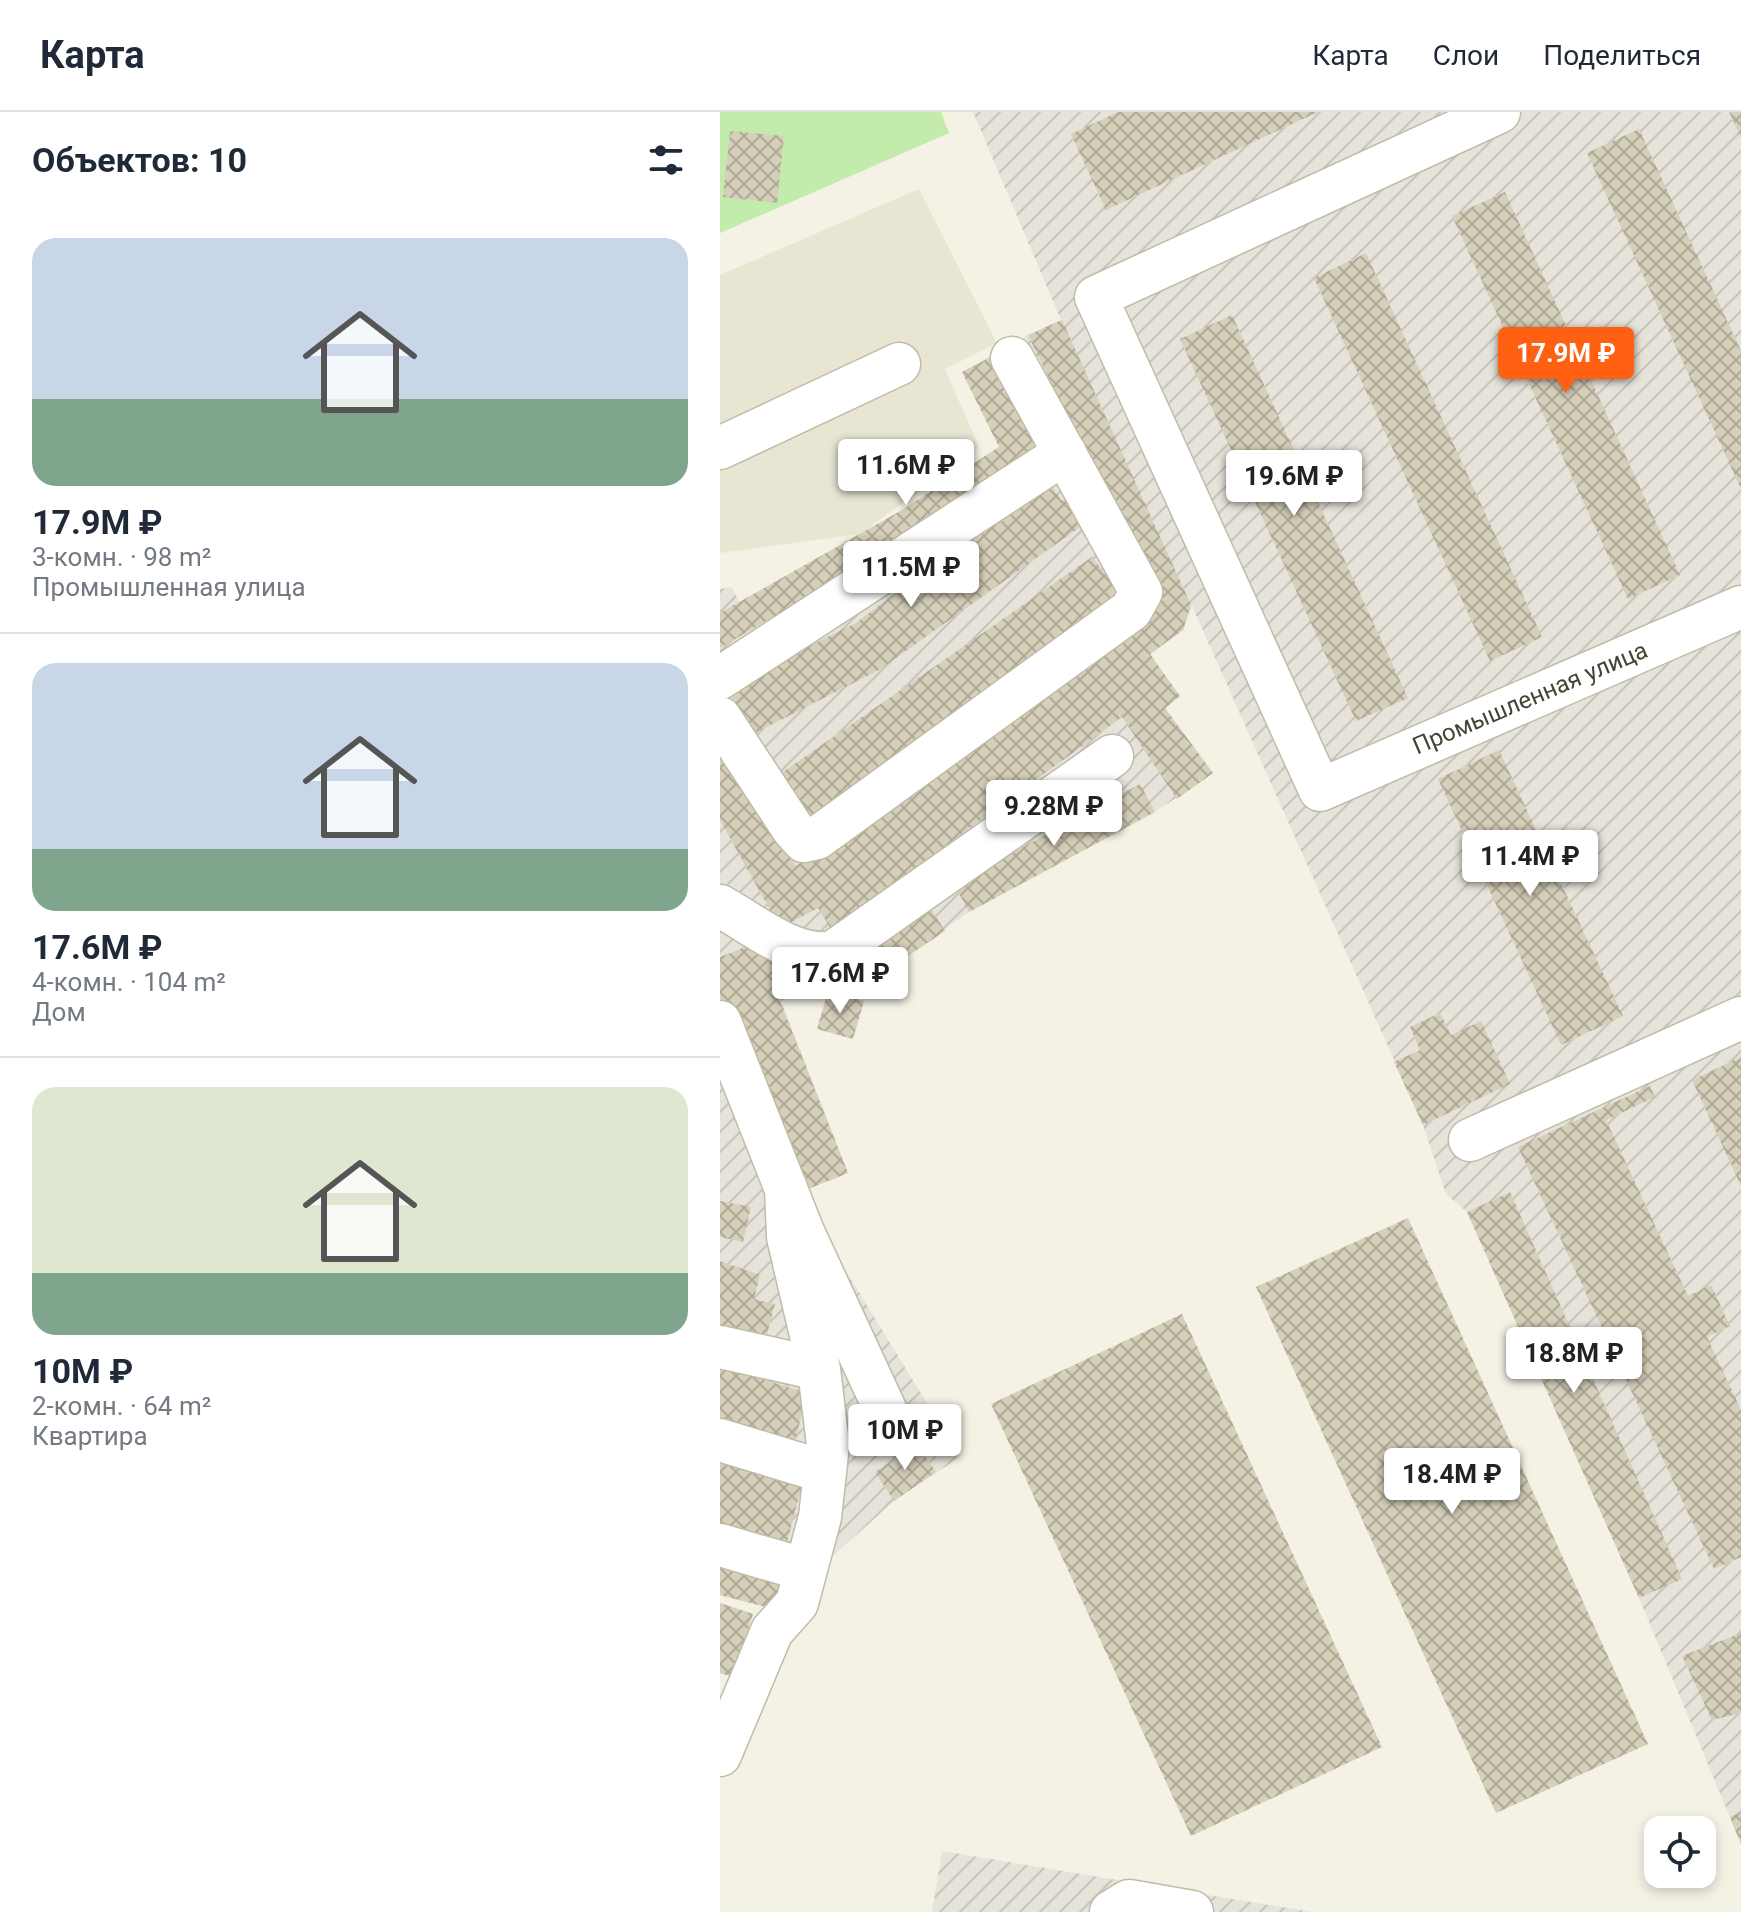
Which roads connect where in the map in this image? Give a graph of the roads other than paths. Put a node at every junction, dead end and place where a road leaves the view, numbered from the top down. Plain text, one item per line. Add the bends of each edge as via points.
1 (1499, 112) edge
2 (1012, 358) dead end
3 (899, 364) dead end
4 (720, 448) edge
5 (1065, 453) junction
6 (1741, 607) edge
7 (720, 678) edge
8 (720, 718) edge
9 (1112, 756) dead end
10 (720, 906) edge
11 (1741, 1018) edge
12 (720, 1022) edge
13 (1470, 1140) dead end
14 (786, 1188) junction
15 (720, 1347) edge
16 (819, 1369) junction
17 (889, 1418) dead end
18 (720, 1440) edge
19 (825, 1472) junction
20 (720, 1545) edge
21 (806, 1570) junction
22 (720, 1755) edge
23 (1111, 1912) edge
24 (1192, 1912) edge

1 - 6 street, Промышленная улица via 1096,297 1320,790
2 - 5 street
3 - 4 street
5 - 7 street
5 - 8 street via 1141,592 1131,610 817,838 804,841 793,829
9 - 10 street via 832,953 782,943
11 - 13 street
12 - 14 street
14 - 16 street via 788,1237
14 - 17 street
15 - 16 street
16 - 19 street via 828,1445
18 - 19 street
19 - 21 street
20 - 21 street
21 - 22 street via 797,1603 772,1631
23 - 24 street via 1129,1901

